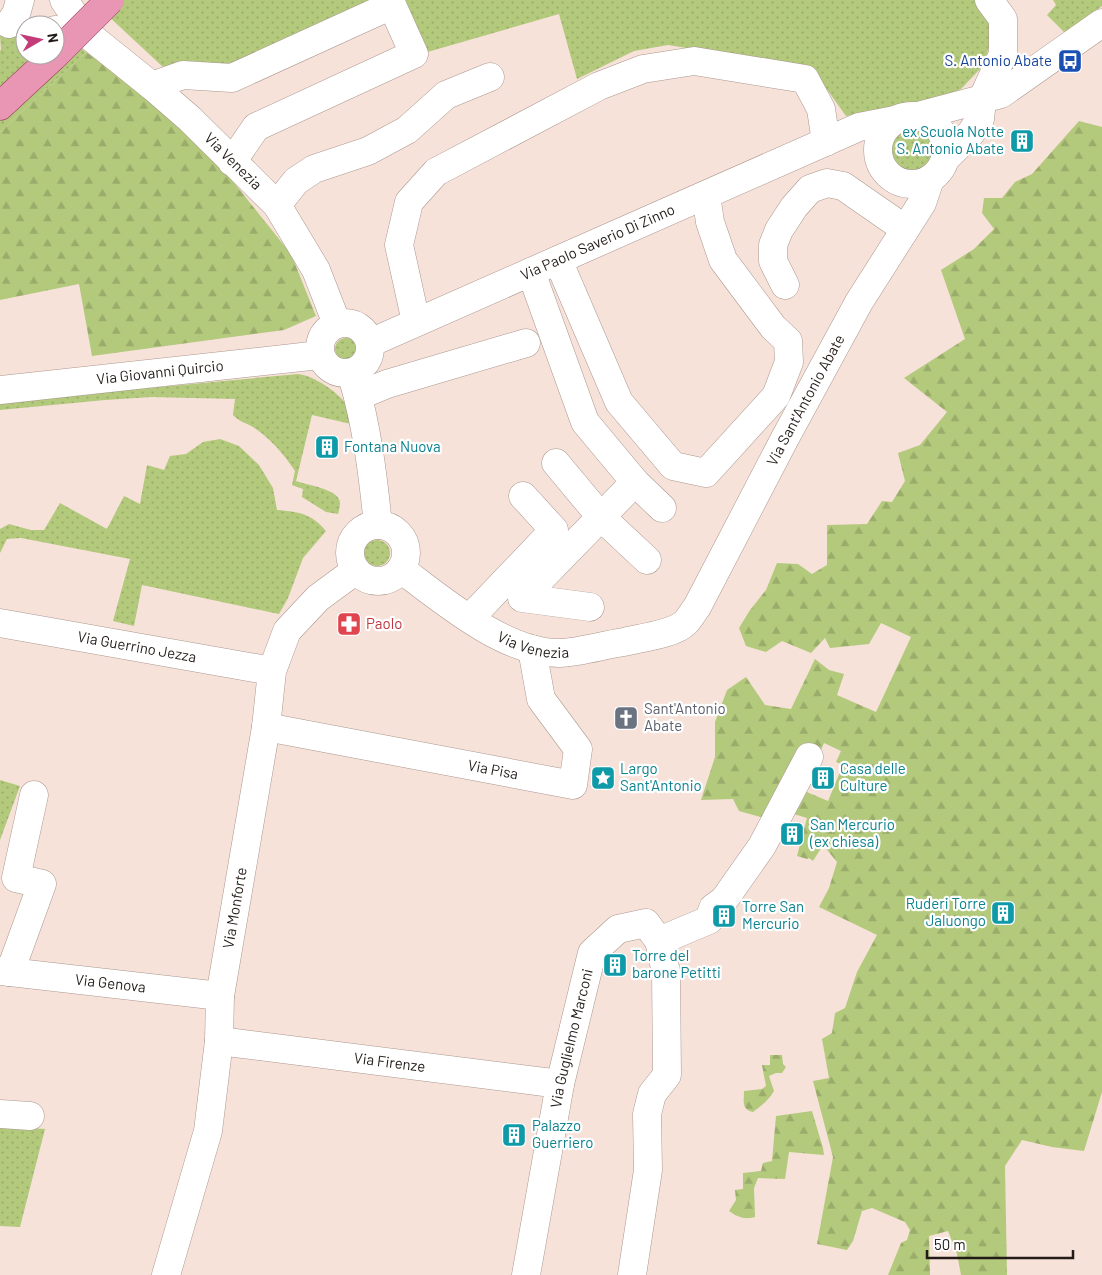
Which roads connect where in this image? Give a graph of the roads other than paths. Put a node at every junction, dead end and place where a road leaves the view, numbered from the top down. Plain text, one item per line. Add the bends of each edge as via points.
1 (64, 0) edge
2 (110, 0) edge
3 (989, 0) edge
4 (1102, 22) edge
5 (65, 31) edge
6 (86, 33) junction
7 (65, 45) edge
8 (1060, 52) junction
9 (44, 65) edge
10 (490, 77) dead end
11 (152, 86) junction
12 (982, 100) junction
13 (0, 106) edge
14 (906, 118) junction
15 (826, 142) junction
16 (232, 162) junction
17 (883, 166) junction
18 (938, 169) junction
19 (706, 195) junction
20 (277, 205) junction
21 (905, 229) junction
22 (558, 260) junction
23 (531, 272) junction
24 (785, 285) dead end
25 (416, 322) junction
26 (337, 324) junction
27 (370, 342) junction
28 (526, 344) dead end
29 (320, 356) junction
30 (355, 384) junction
31 (0, 390) edge
32 (556, 463) dead end
33 (635, 482) junction
34 (523, 496) dead end
35 (662, 508) dead end
36 (601, 517) junction
37 (378, 525) junction
38 (647, 560) dead end
39 (401, 569) junction
40 (356, 570) junction
41 (590, 607) dead end
42 (470, 618) junction
43 (0, 623) edge
44 (684, 624) joint
45 (532, 649) junction
46 (272, 671) junction
47 (266, 727) junction
48 (809, 757) dead end
49 (34, 795) dead end
50 (652, 932) junction
51 (5, 972) edge
52 (220, 996) junction
53 (219, 1041) junction
54 (560, 1084) junction
55 (0, 1114) edge
56 (30, 1116) dead end
57 (166, 1275) edge
58 (526, 1275) edge
59 (632, 1275) edge

1 - 6 street, Via Venezia
2 - 7 main road, bridge
3 - 12 street via 1003,19 1003,54
4 - 8 street
5 - 6 street
6 - 11 street, Via Venezia
8 - 12 street via 1001,94
8 - 18 street via 975,141
9 - 13 main road
10 - 20 street via 446,95 407,130 368,151 314,169 296,181
11 - 16 street, Via Venezia
11 - 16 street via 183,75 232,78 392,5 414,54 256,127
12 - 14 street
12 - 18 street via 980,119 972,133
14 - 15 street, Via Paolo Saverio Di Zinno via 859,127
14 - 17 street via 885,129 879,141 878,154
14 - 18 street via 931,121 941,131 946,145
15 - 17 street via 857,150
15 - 19 street, Via Paolo Saverio Di Zinno
15 - 25 street via 821,109 805,79 694,60 643,69 599,86 436,172 409,202 400,245
16 - 20 street, Via Venezia
17 - 18 street via 890,175 909,184 920,183
18 - 21 street, Via Sant'Antonio Abate
19 - 22 street, Via Paolo Saverio Di Zinno
19 - 22 street via 710,222 723,260 788,342 789,362 776,396 706,473 673,466 619,402
20 - 26 street, Via Venezia via 316,270
21 - 24 street via 843,186 827,183 810,189 794,207 773,245 772,261
21 - 44 street, Via Sant'Antonio Abate via 859,302 697,607
22 - 23 street, Via Paolo Saverio Di Zinno
23 - 25 street, Via Paolo Saverio Di Zinno
23 - 33 street via 585,422
25 - 27 street, Via Paolo Saverio Di Zinno
26 - 27 street via 351,324 363,330
26 - 29 street via 326,331 320,342
27 - 30 street via 369,356
28 - 30 street via 387,384
29 - 30 street via 327,367
29 - 31 street, Via Giovanni Quircio
30 - 37 street via 372,472
32 - 36 street
33 - 35 street
33 - 36 street
34 - 42 street via 554,530
36 - 38 street
36 - 41 street via 522,598
37 - 39 street via 390,527 400,535 406,558
37 - 40 street via 362,530 355,537 350,554
39 - 40 street via 394,576 374,581
39 - 42 street, Via Venezia
40 - 46 street, Via Monforte via 318,598 287,631
42 - 45 street, Via Venezia via 504,639
43 - 46 street, Via Guerrino Jezza
44 - 45 street, Via Venezia via 667,632 560,653
45 - 47 street, Via Pisa via 541,699 578,750 573,785
46 - 47 street, Via Monforte
47 - 52 street, Via Monforte
48 - 50 street, Via Guglielmo Marconi via 762,846 724,900 713,908 709,920
49 - 51 street via 16,878 42,884
50 - 54 street, Via Guglielmo Marconi via 618,930 592,953
50 - 59 street via 666,972 667,1075 652,1094 647,1114 648,1170
51 - 52 street, Via Genova
52 - 53 street, Via Monforte
53 - 54 street, Via Firenze
53 - 57 street, Via Monforte via 208,1131
54 - 58 street, Via Guglielmo Marconi
55 - 56 street

